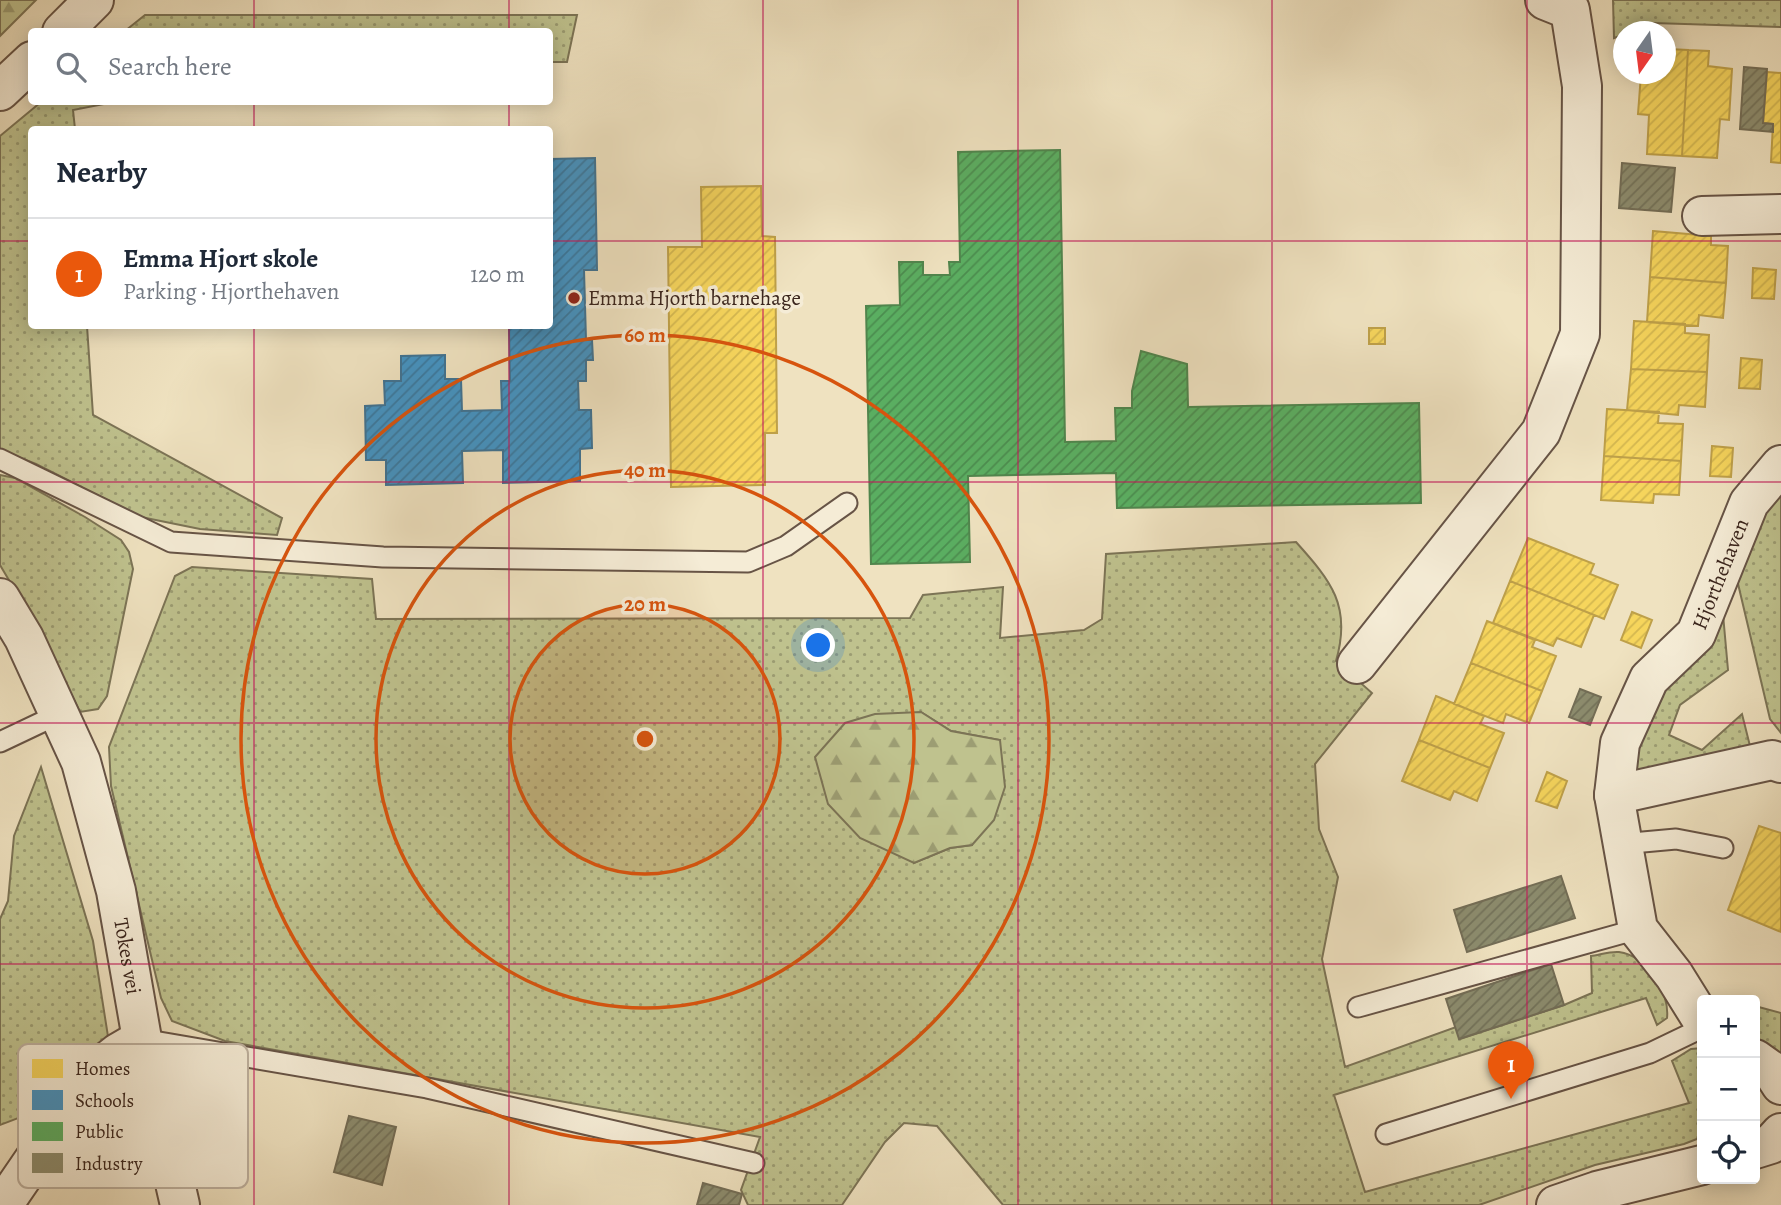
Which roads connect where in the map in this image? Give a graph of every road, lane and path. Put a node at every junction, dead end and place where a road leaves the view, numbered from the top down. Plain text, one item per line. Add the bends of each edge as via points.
1 (94, 0) edge
2 (1563, 3) edge
3 (66, 28) edge
4 (28, 65) edge
5 (0, 91) edge
6 (1781, 214) edge
7 (1702, 215) dead end
8 (0, 459) edge
9 (1781, 464) edge
10 (847, 503) dead end
11 (0, 598) edge
12 (1357, 664) dead end
13 (59, 714) junction
14 (0, 742) edge
15 (1781, 763) edge
16 (1614, 795) junction
17 (1621, 844) junction
18 (1723, 848) dead end
19 (1637, 929) junction
20 (1358, 1007) dead end
21 (1697, 1012) edge
22 (1697, 1030) edge
23 (142, 1039) junction
24 (133, 1044) edge
25 (143, 1044) edge
26 (171, 1044) edge
27 (248, 1057) edge
28 (1760, 1062) edge
29 (1781, 1084) edge
30 (1781, 1133) edge
31 (1386, 1135) dead end
32 (1760, 1147) edge
33 (754, 1163) dead end
34 (1697, 1166) edge
35 (18, 1183) edge
36 (3, 1205) edge
37 (1556, 1205) edge

1 - 3 street
2 - 12 street via 1582,86 1580,334 1541,432
4 - 5 street
6 - 7 street
8 - 10 lane via 171,542 383,557 748,562 786,545
9 - 16 street, Hjorthehaven via 1749,503 1696,634 1649,679 1620,743
11 - 13 street, Tokes vei
13 - 14 lane
13 - 23 street, Tokes vei via 81,762 116,891
15 - 16 street via 1772,761
16 - 17 street, Hjorthehaven
17 - 18 lane via 1676,839
17 - 19 street, Hjorthehaven
19 - 20 lane
19 - 21 street, Hjorthehaven
22 - 31 lane via 1650,1054
23 - 24 street
23 - 25 street, Tokes vei
23 - 26 lane
27 - 33 lane via 427,1088
28 - 29 street
30 - 32 street
34 - 37 street
35 - 36 street

